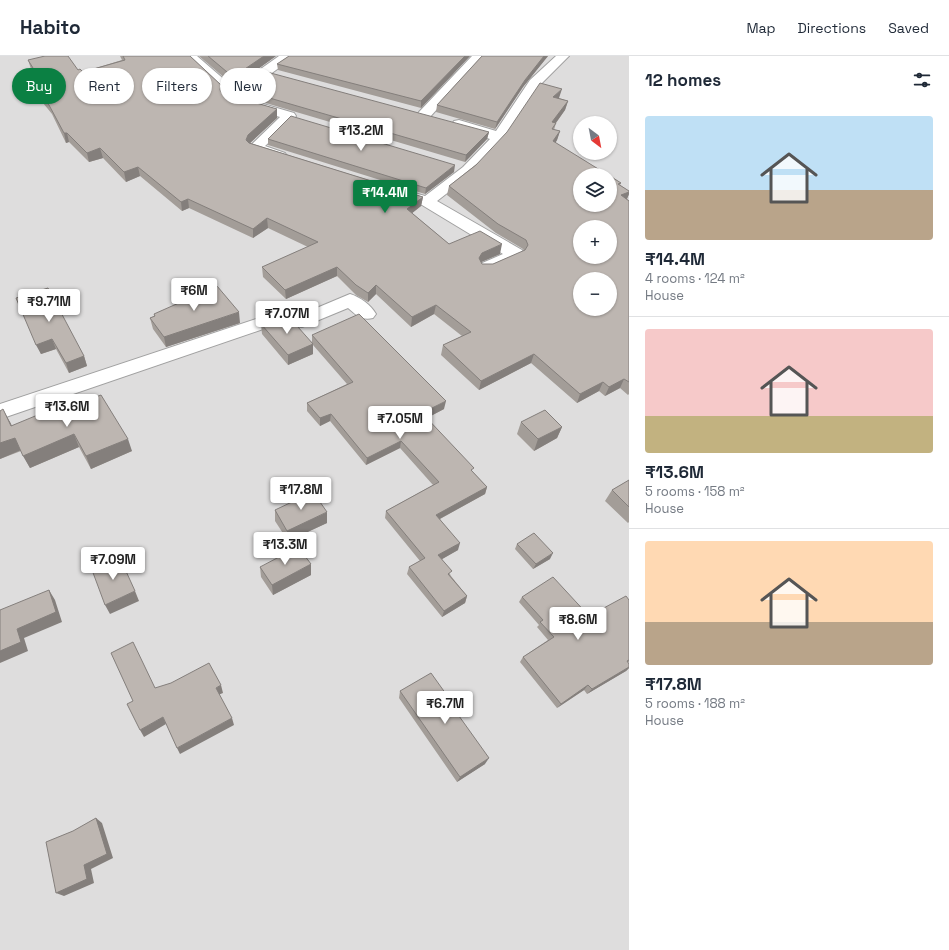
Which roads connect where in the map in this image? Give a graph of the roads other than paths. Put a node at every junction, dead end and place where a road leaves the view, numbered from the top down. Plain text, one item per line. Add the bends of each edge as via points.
1 (190, 56) edge
2 (294, 56) edge
3 (563, 56) edge
4 (473, 58) edge
5 (269, 68) edge
6 (276, 75) edge
7 (284, 77) edge
8 (220, 83) edge
9 (249, 104) edge
10 (409, 111) edge
11 (424, 115) junction
12 (289, 116) junction
13 (304, 121) edge
14 (499, 137) junction
15 (292, 160) edge
16 (454, 166) edge
17 (468, 170) junction
18 (381, 188) edge
19 (427, 202) junction
20 (486, 268) edge
21 (367, 314) dead end
22 (0, 412) edge

1 - 8 street
2 - 5 street via 283,59
3 - 14 street via 535,83
4 - 11 street
6 - 7 street
9 - 12 street
10 - 11 street
11 - 14 street
12 - 13 street
12 - 15 street via 255,148
14 - 17 street
16 - 17 street
17 - 19 street
18 - 19 street
19 - 20 street via 516,254
21 - 22 street via 350,300 302,321 268,321

